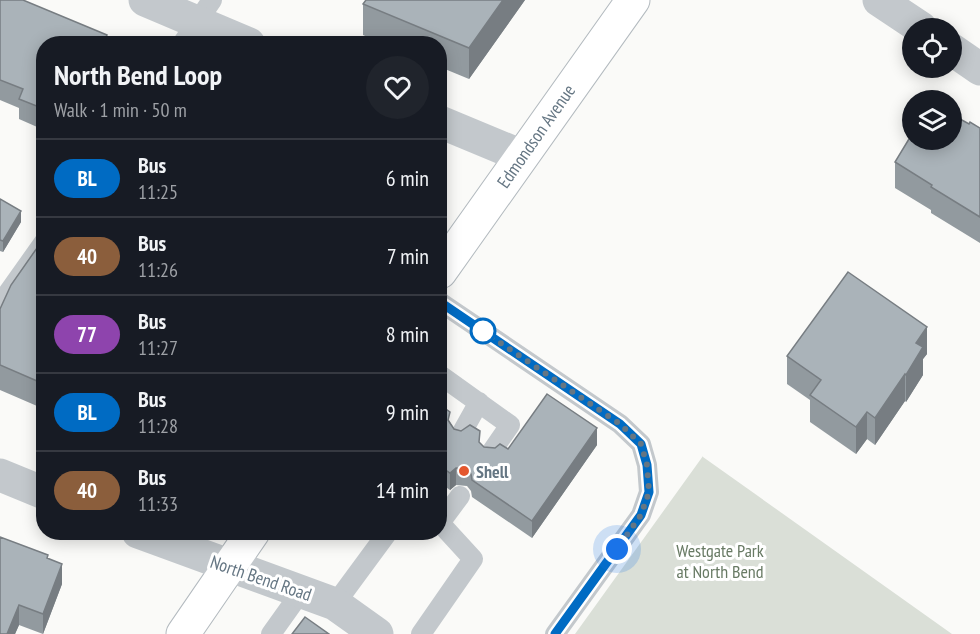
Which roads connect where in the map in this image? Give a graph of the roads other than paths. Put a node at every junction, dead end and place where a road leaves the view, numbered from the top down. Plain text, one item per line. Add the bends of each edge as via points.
1 (145, 0) edge
2 (633, 0) edge
3 (879, 0) edge
4 (906, 18) edge
5 (197, 22) edge
6 (230, 36) edge
7 (962, 57) edge
8 (980, 69) edge
9 (447, 125) edge
10 (522, 156) junction
11 (36, 253) edge
12 (447, 262) edge
13 (0, 304) edge
14 (447, 307) edge
15 (447, 381) edge
16 (479, 402) junction
17 (460, 436) edge
18 (490, 454) edge
19 (0, 475) edge
20 (36, 490) edge
21 (460, 496) dead end
22 (447, 514) edge
23 (447, 531) edge
24 (159, 540) edge
25 (248, 540) edge
26 (382, 540) edge
27 (230, 567) junction
28 (301, 592) junction
29 (335, 604) junction
30 (183, 634) edge
31 (271, 634) edge
32 (377, 634) edge
33 (420, 634) edge
34 (555, 634) edge

1 - 5 street
2 - 10 main road, Edmondson Avenue
3 - 4 street
5 - 6 street
7 - 8 street
9 - 10 street
10 - 12 main road, Edmondson Avenue
11 - 13 lane
14 - 34 lane via 620,424 641,444 649,492 641,515
15 - 16 lane
16 - 17 lane
16 - 18 lane via 510,425
19 - 20 street
21 - 22 lane
23 - 33 lane via 473,559
24 - 27 street, North Bend Road
25 - 27 main road
26 - 29 lane
27 - 28 street, North Bend Road
27 - 30 main road
28 - 29 street, North Bend Road
28 - 31 lane
29 - 32 street, North Bend Road

